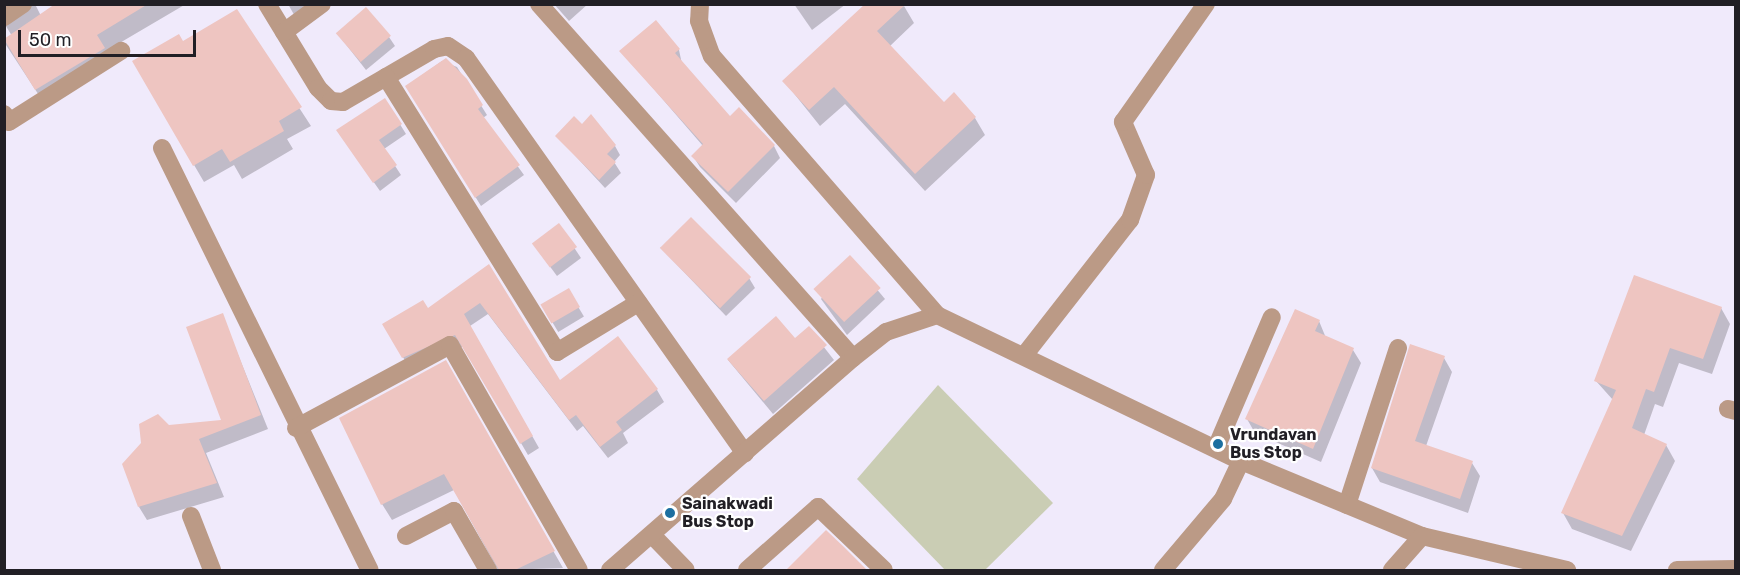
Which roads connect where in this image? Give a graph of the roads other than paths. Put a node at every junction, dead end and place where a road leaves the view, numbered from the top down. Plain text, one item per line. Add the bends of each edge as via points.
1 (23, 4) edge
2 (267, 4) edge
3 (322, 4) edge
4 (539, 4) edge
5 (700, 4) edge
6 (1206, 4) edge
7 (4, 17) edge
8 (284, 32) junction
9 (122, 51) dead end
10 (386, 77) junction
11 (7, 118) edge
12 (162, 148) dead end
13 (638, 303) junction
14 (937, 315) junction
15 (1272, 317) dead end
16 (1398, 348) dead end
17 (1026, 353) junction
18 (853, 357) junction
19 (296, 428) junction
20 (1216, 448) junction
21 (745, 454) junction
22 (1241, 461) junction
23 (1347, 505) junction
24 (191, 516) dead end
25 (406, 536) dead end
26 (653, 536) junction
27 (1422, 536) junction
28 (1736, 569) edge
29 (212, 570) edge
30 (370, 570) edge
31 (488, 570) edge
32 (579, 570) edge
33 (610, 570) edge
34 (686, 570) edge
35 (747, 570) edge
36 (885, 570) edge
37 (1163, 570) edge
38 (1392, 570) edge
39 (1567, 570) edge
40 (1677, 570) edge

1 - 7 street
2 - 8 street
3 - 8 street
4 - 18 street
5 - 14 street via 699,21 712,56
6 - 17 street via 1123,122 1146,175 1130,220
8 - 10 street via 332,101 343,102
9 - 11 street
10 - 13 street via 434,49 459,51
10 - 13 street via 557,352
12 - 19 street
13 - 21 street
14 - 17 street
14 - 18 street via 886,332
15 - 20 street
16 - 23 street
17 - 20 street
18 - 21 street
19 - 30 street
19 - 32 street via 450,345
20 - 22 street
21 - 26 street
22 - 23 street
22 - 37 street via 1223,499
23 - 27 street
24 - 29 street
25 - 31 street via 454,511
26 - 33 street
26 - 34 street
27 - 38 street
27 - 39 street
28 - 40 street
35 - 36 street via 818,507

